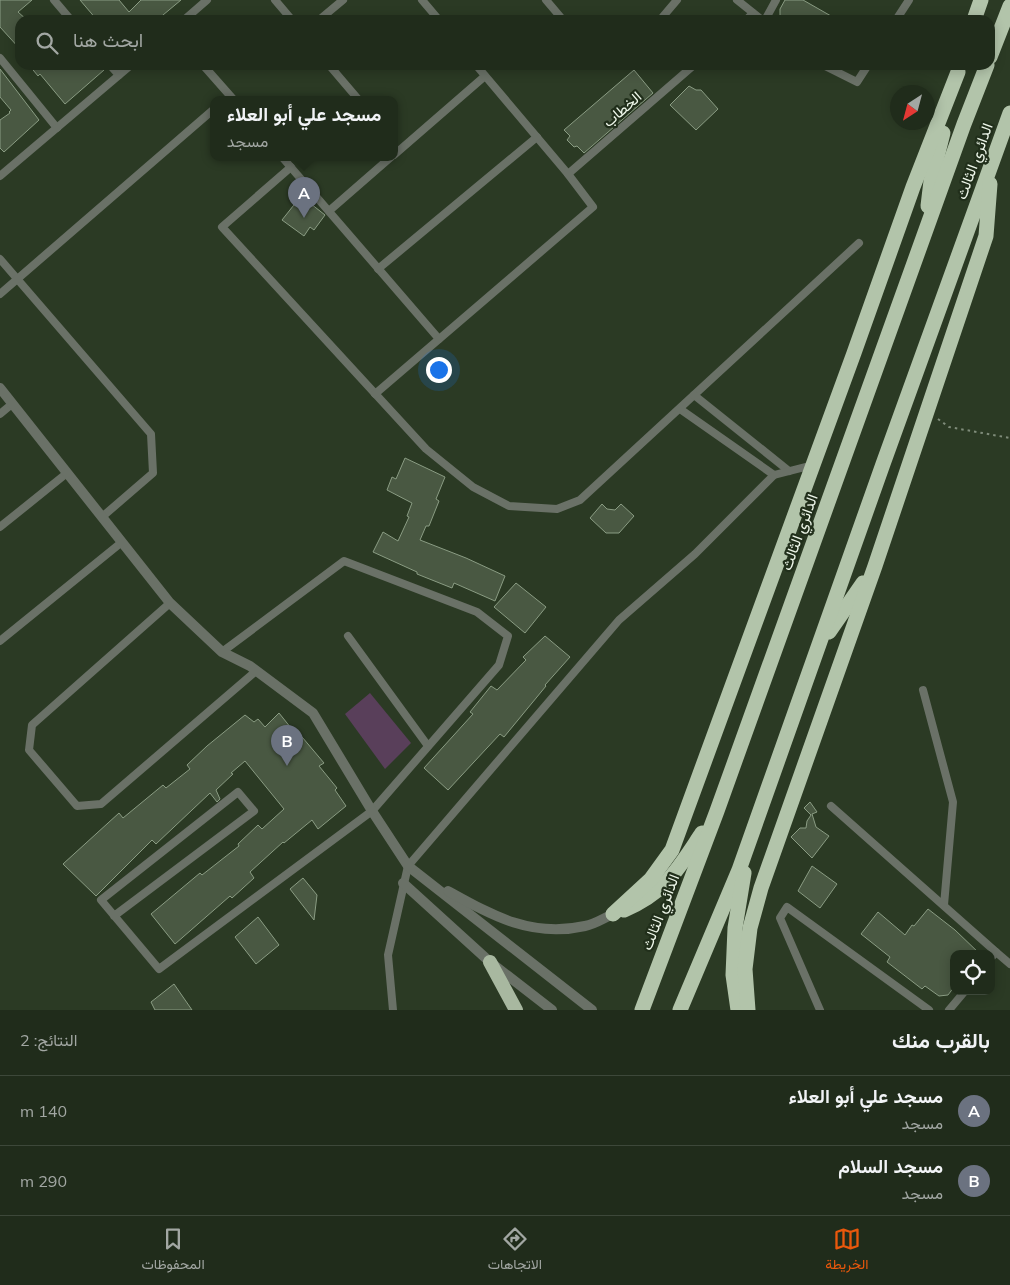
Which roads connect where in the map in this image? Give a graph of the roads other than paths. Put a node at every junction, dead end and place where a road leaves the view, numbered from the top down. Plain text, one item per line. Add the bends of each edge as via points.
1 (208, 0) edge
2 (275, 0) edge
3 (343, 0) edge
4 (422, 0) edge
5 (677, 0) edge
6 (737, 0) edge
7 (776, 0) edge
8 (909, 0) edge
9 (981, 0) edge
10 (58, 1) edge
11 (551, 2) edge
12 (1010, 6) edge
13 (753, 13) joint
14 (68, 15) edge
15 (190, 15) edge
16 (288, 15) edge
17 (325, 15) edge
18 (434, 15) edge
19 (560, 15) edge
20 (664, 15) edge
21 (756, 15) edge
22 (766, 15) edge
23 (899, 15) edge
24 (976, 15) edge
25 (995, 44) edge
26 (0, 58) edge
27 (114, 70) edge
28 (126, 70) edge
29 (207, 70) edge
30 (333, 70) edge
31 (480, 70) edge
32 (688, 70) edge
33 (833, 70) edge
34 (865, 70) edge
35 (958, 70) edge
36 (958, 70) edge
37 (985, 70) edge
38 (119, 76) junction
39 (485, 76) junction
40 (227, 96) edge
41 (355, 96) edge
42 (210, 112) edge
43 (1010, 113) edge
44 (57, 128) junction
45 (537, 137) junction
46 (398, 151) edge
47 (286, 161) edge
48 (387, 161) edge
49 (992, 163) junction
50 (291, 167) junction
51 (1, 174) edge
52 (568, 174) junction
53 (328, 211) junction
54 (925, 232) junction
55 (859, 243) dead end
56 (0, 259) edge
57 (378, 269) junction
58 (17, 279) junction
59 (0, 294) edge
60 (439, 340) junction
61 (0, 388) edge
62 (375, 394) junction
63 (694, 395) junction
64 (12, 404) junction
65 (680, 408) junction
66 (0, 414) edge
67 (813, 465) junction
68 (789, 471) junction
69 (67, 473) junction
70 (774, 475) junction
71 (102, 517) junction
72 (0, 528) edge
73 (122, 542) junction
74 (875, 566) junction
75 (170, 603) junction
76 (348, 636) dead end
77 (0, 641) edge
78 (817, 650) junction
79 (222, 652) junction
80 (256, 671) junction
81 (923, 690) dead end
82 (428, 746) junction
83 (831, 806) dead end
84 (372, 811) junction
85 (717, 811) junction
86 (750, 838) junction
87 (408, 866) junction
88 (420, 876) junction
89 (403, 884) junction
90 (944, 905) junction
91 (613, 914) junction
92 (114, 916) junction
93 (989, 950) edge
94 (995, 956) edge
95 (490, 962) junction
96 (1010, 964) edge
97 (961, 995) edge
98 (683, 1004) edge
99 (393, 1010) edge
100 (516, 1010) edge
101 (552, 1010) edge
102 (592, 1010) edge
103 (642, 1010) edge
104 (738, 1010) edge
105 (748, 1010) edge
106 (820, 1010) edge
107 (929, 1010) edge
108 (949, 1010) edge

1 - 15 street
2 - 16 street
3 - 17 street
4 - 18 street
5 - 20 street
6 - 13 street
7 - 22 street
8 - 23 street
9 - 24 highway
10 - 14 street
11 - 19 street
12 - 25 highway
13 - 21 street
26 - 44 street
27 - 38 street
28 - 38 street
29 - 40 street
30 - 41 street
31 - 39 street
32 - 52 street, الخطاب
33 - 34 street via 857,82
35 - 54 highway via 930,181
36 - 67 highway
37 - 54 highway, الدائري الثالث
38 - 44 street
39 - 45 street
39 - 46 street
42 - 58 street
43 - 49 highway, الدائري الثالث
44 - 51 street
45 - 52 street
45 - 57 street
47 - 50 street
48 - 53 street
49 - 74 highway via 986,236
49 - 78 highway, الدائري الثالث
50 - 53 street
50 - 62 street via 222,227
52 - 60 street via 593,207
53 - 57 street
54 - 85 highway, الدائري الثالث
55 - 63 street
56 - 58 street
57 - 60 street
58 - 59 street
58 - 71 street via 150,434 153,473
60 - 62 street
61 - 64 street
62 - 65 street via 426,449 473,487 509,506 557,509 580,500
63 - 65 street
63 - 68 street
64 - 66 street
64 - 69 street
65 - 70 street
67 - 68 street
67 - 91 highway via 672,850 651,878
68 - 70 street
69 - 71 street
69 - 72 street
70 - 87 street via 696,554 619,620
71 - 73 street
73 - 75 street
73 - 77 street
74 - 78 highway
74 - 105 highway via 761,888 750,928 745,969
75 - 79 street
75 - 80 street via 32,725 29,750 77,806 101,804
76 - 82 street
78 - 86 highway, الدائري الثالث
79 - 80 street
79 - 82 street via 344,560 477,612 508,636 498,665
80 - 84 street via 313,713
81 - 90 street via 953,802
82 - 84 street
83 - 90 street
84 - 87 street
84 - 92 street via 159,969
85 - 91 highway via 672,878 644,901
85 - 103 highway, الدائري الثالث
86 - 98 highway, الدائري الثالث
86 - 104 highway via 735,928 734,975
87 - 88 street
87 - 89 street
88 - 91 street via 504,920 530,928 559,930 587,925
88 - 102 street
89 - 95 street
89 - 99 street via 388,955
90 - 93 street
92 - 92 street via 101,900 238,792 254,810
94 - 96 street
95 - 100 highway
95 - 101 street
97 - 108 street
106 - 107 street via 780,918 787,907

